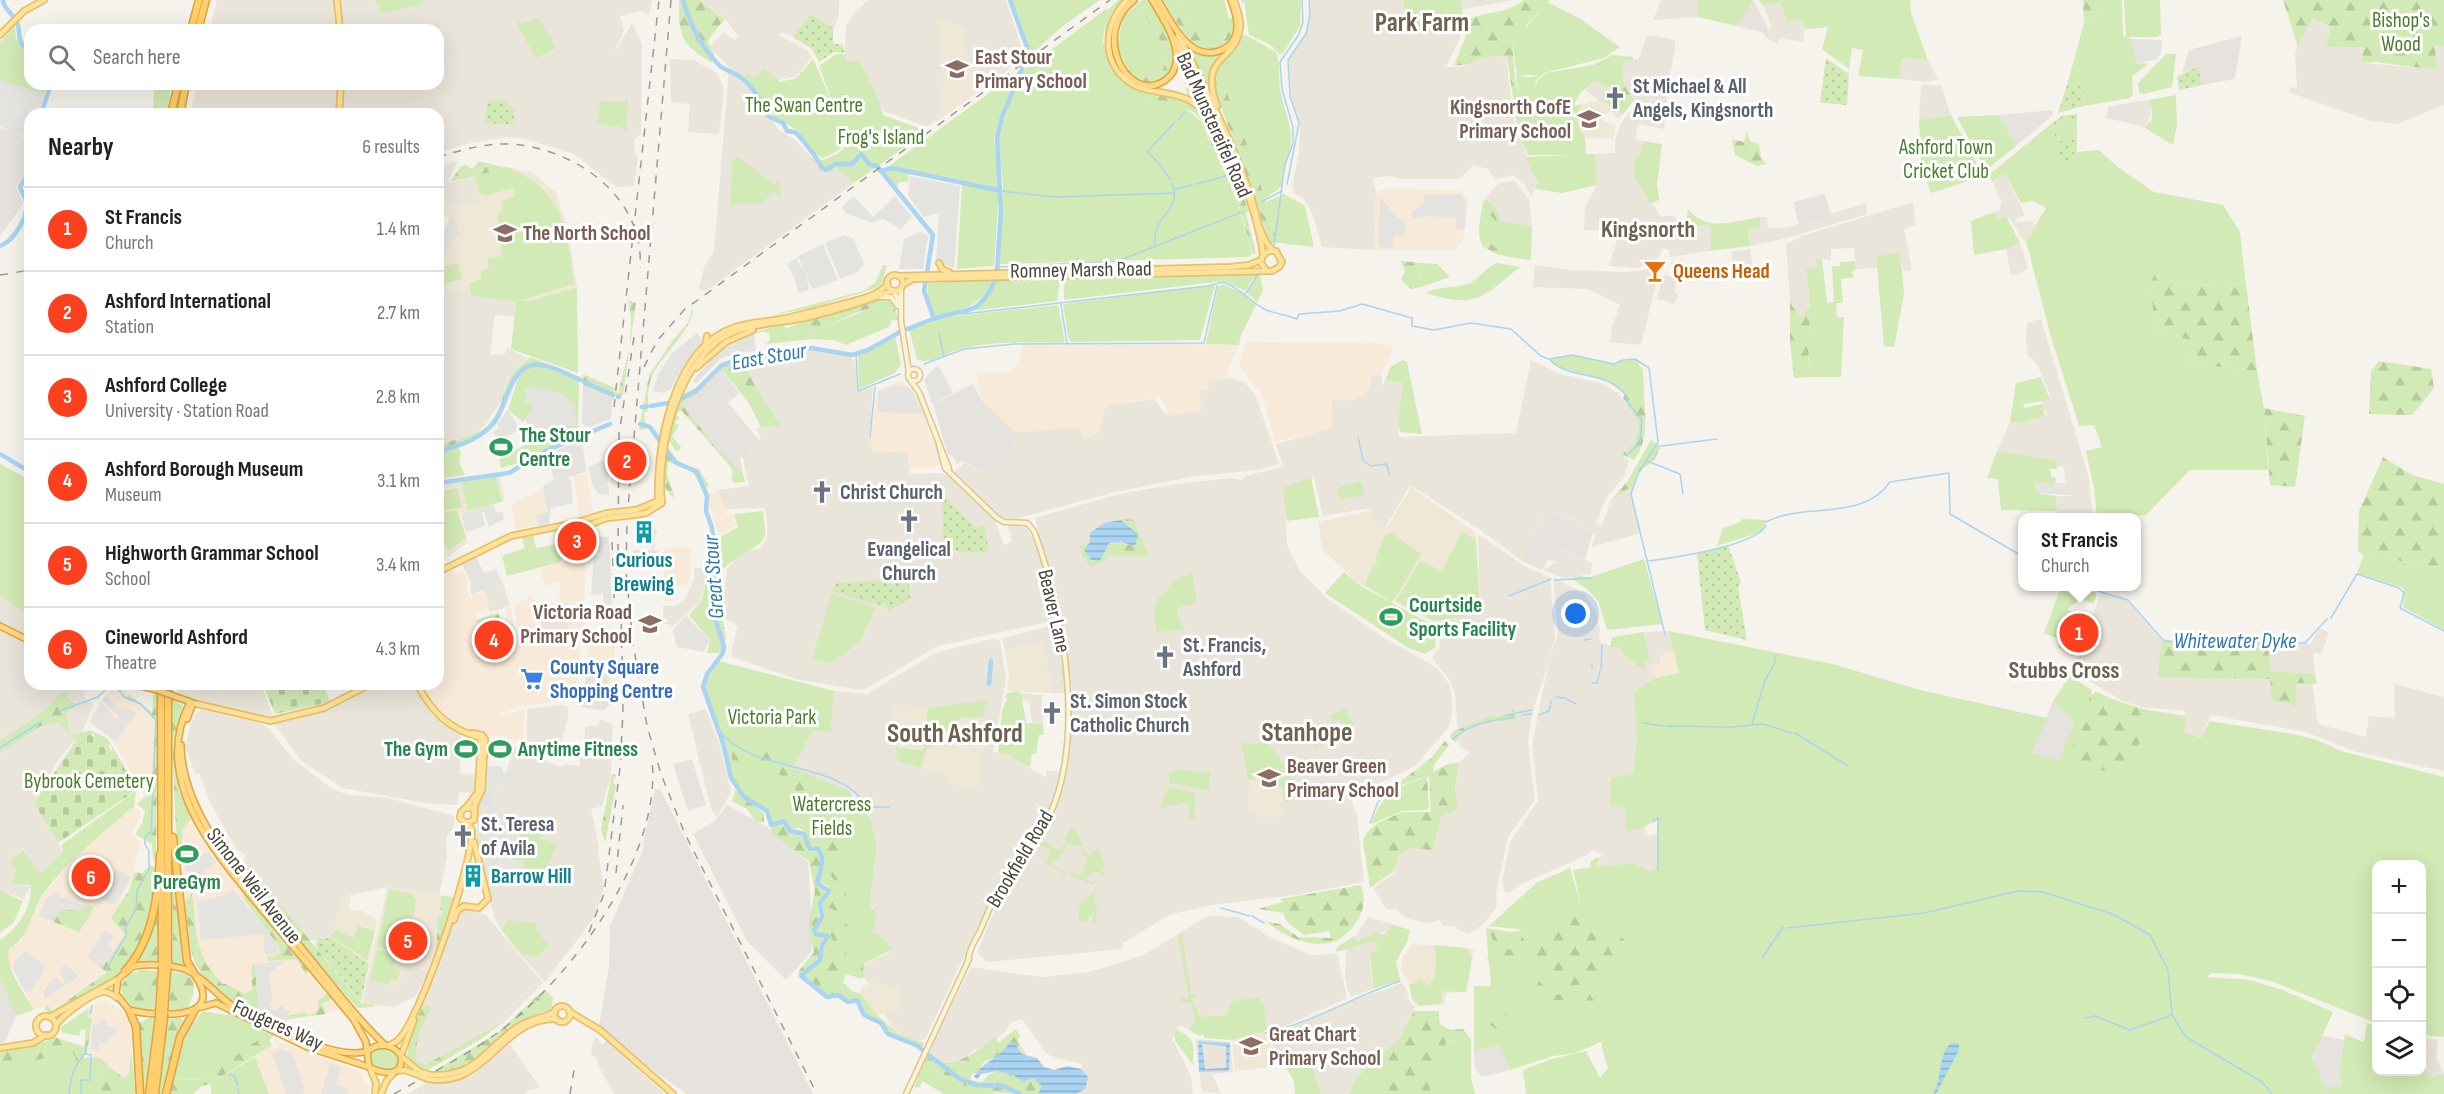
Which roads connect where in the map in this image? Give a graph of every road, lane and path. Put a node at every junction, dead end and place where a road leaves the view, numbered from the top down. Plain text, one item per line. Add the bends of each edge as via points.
1 (44, 0) edge
2 (199, 0) edge
3 (206, 0) edge
4 (337, 0) edge
5 (1127, 0) edge
6 (1134, 0) edge
7 (1152, 0) edge
8 (1158, 0) edge
9 (1232, 0) edge
10 (1167, 19) junction
11 (193, 24) edge
12 (200, 24) edge
13 (339, 24) edge
14 (0, 35) edge
15 (177, 90) edge
16 (185, 90) edge
17 (341, 90) edge
18 (172, 108) edge
19 (181, 108) edge
20 (339, 108) edge
21 (1229, 140) junction
22 (1230, 154) junction
23 (1274, 250) junction
24 (1262, 257) junction
25 (939, 262) dead end
26 (1266, 270) junction
27 (965, 273) junction
28 (899, 276) junction
29 (926, 277) junction
30 (887, 284) junction
31 (903, 287) junction
32 (893, 292) junction
33 (876, 297) junction
34 (900, 301) junction
35 (900, 309) junction
36 (707, 336) dead end
37 (704, 349) junction
38 (909, 362) junction
39 (916, 370) junction
40 (909, 372) junction
41 (919, 379) junction
42 (911, 381) junction
43 (680, 388) junction
44 (919, 392) junction
45 (444, 569) edge
46 (0, 626) edge
47 (24, 638) edge
48 (157, 690) edge
49 (161, 690) edge
50 (168, 690) edge
51 (359, 690) edge
52 (421, 690) edge
53 (183, 700) junction
54 (1069, 702) joint
55 (192, 703) junction
56 (187, 709) junction
57 (274, 720) junction
58 (264, 722) junction
59 (482, 737) junction
60 (466, 808) junction
61 (166, 811) junction
62 (475, 815) junction
63 (468, 824) junction
64 (457, 898) junction
65 (464, 906) junction
66 (125, 971) junction
67 (196, 976) junction
68 (118, 979) junction
69 (119, 1000) junction
70 (195, 1009) junction
71 (129, 1010) junction
72 (555, 1012) junction
73 (162, 1015) junction
74 (569, 1015) junction
75 (50, 1017) junction
76 (556, 1020) junction
77 (56, 1025) junction
78 (271, 1028) junction
79 (38, 1031) junction
80 (284, 1034) junction
81 (46, 1035) junction
82 (27, 1044) junction
83 (386, 1046) junction
84 (0, 1048) edge
85 (368, 1051) junction
86 (402, 1056) junction
87 (369, 1067) junction
88 (396, 1071) junction
89 (418, 1073) junction
90 (430, 1077) junction
91 (140, 1094) edge
92 (149, 1094) edge
93 (155, 1094) edge
94 (166, 1094) edge
95 (375, 1094) edge
96 (381, 1094) edge
97 (673, 1094) edge
98 (906, 1094) edge

1 - 14 main road via 18,16
2 - 11 highway
3 - 12 highway
4 - 13 main road
5 - 22 main road via 1112,21 1108,38 1110,57 1120,73 1137,87 1179,95 1197,106 1210,118
6 - 10 highway via 1116,23 1113,45 1120,66 1133,80 1155,85 1174,70 1177,55
7 - 10 highway, Bad Munstereifel Road
8 - 10 highway, Bad Munstereifel Road
9 - 10 highway via 1237,30 1230,44 1216,52 1192,47
9 - 21 main road via 1240,30 1214,66 1210,82
10 - 21 main road, Bad Munstereifel Road
10 - 22 main road, Bad Munstereifel Road
15 - 18 highway
16 - 19 highway
17 - 20 main road
21 - 23 main road, Bad Munstereifel Road via 1265,240
22 - 24 main road, Bad Munstereifel Road via 1254,217
23 - 24 main road
23 - 26 main road via 1280,255 1281,265
24 - 26 main road
24 - 27 main road, Romney Marsh Road via 1254,264 1230,267
25 - 27 main road via 945,271
26 - 29 main road, Romney Marsh Road
27 - 29 main road, Romney Marsh Road
28 - 29 main road, Romney Marsh Road
28 - 30 main road via 892,276
28 - 31 main road
29 - 31 main road, Romney Marsh Road via 913,279
30 - 32 main road
30 - 37 main road via 875,293 841,304 736,327
31 - 32 main road, Romney Marsh Road
31 - 34 main road
32 - 33 main road, Romney Marsh Road
32 - 34 main road
33 - 35 main road via 891,297
33 - 43 main road, Romney Marsh Road via 806,318 737,331 720,340 696,364
34 - 35 main road
35 - 38 main road
36 - 37 main road
37 - 43 main road via 687,370
38 - 39 main road
38 - 40 main road
39 - 40 main road
39 - 41 main road
40 - 42 main road
41 - 42 main road
41 - 44 main road
42 - 44 main road
43 - 45 main road, bridge via 666,434 659,503 636,513 511,536
44 - 54 main road, Beaver Lane via 950,472 999,520 1027,523 1035,535 1060,627
46 - 47 highway
48 - 61 highway
49 - 53 highway, bridge
50 - 61 highway
51 - 57 main road via 324,708
52 - 59 main road via 434,712 458,730
53 - 55 highway
53 - 56 highway
54 - 98 main road, Brookfield Road via 1062,775 1052,809 1038,836 993,899
55 - 56 highway, Simone Weil Avenue
55 - 58 main road
55 - 83 highway, Simone Weil Avenue via 182,734 182,762 188,786 208,829 240,874
56 - 85 highway, Simone Weil Avenue via 178,741 178,768 197,821 234,875 354,1020
57 - 58 main road
57 - 58 main road via 269,726
59 - 60 main road via 478,792
59 - 62 main road via 482,790
60 - 62 main road
60 - 63 main road via 460,816
61 - 66 highway via 154,911 143,946
61 - 67 highway via 187,961
61 - 73 highway
62 - 63 main road
62 - 65 main road via 474,849 488,899 478,908
63 - 64 main road via 472,839
64 - 65 main road
64 - 83 main road via 410,1022 399,1039
65 - 86 main road via 456,912
66 - 67 highway via 139,966 180,969
66 - 68 highway
67 - 70 highway via 202,994
67 - 78 highway, Fougeres Way via 232,1006
68 - 69 highway
68 - 75 main road
69 - 71 highway
69 - 77 main road via 101,992
70 - 71 highway, Fougeres Way via 176,1015
70 - 78 highway, Fougeres Way via 216,1003
70 - 94 highway via 180,1037
71 - 91 highway via 136,1026
72 - 74 main road via 563,1006
72 - 76 main road
72 - 90 main road via 520,1025 471,1068
73 - 92 highway
73 - 93 highway
74 - 76 main road via 564,1022
74 - 97 main road via 600,1030
75 - 77 main road
75 - 79 main road via 38,1020
76 - 90 main road via 542,1020 523,1028 466,1074 454,1079
77 - 81 main road via 53,1033
78 - 80 highway, Fougeres Way
79 - 81 main road
79 - 82 main road
80 - 85 highway, Fougeres Way via 346,1052
80 - 87 highway, Fougeres Way via 326,1054
81 - 82 main road
82 - 84 main road
83 - 85 highway
83 - 86 highway via 395,1048
85 - 87 highway
86 - 88 highway
86 - 89 main road
87 - 88 highway via 387,1074
87 - 95 main road via 376,1083
88 - 89 main road
88 - 96 main road
89 - 90 main road, bridge

